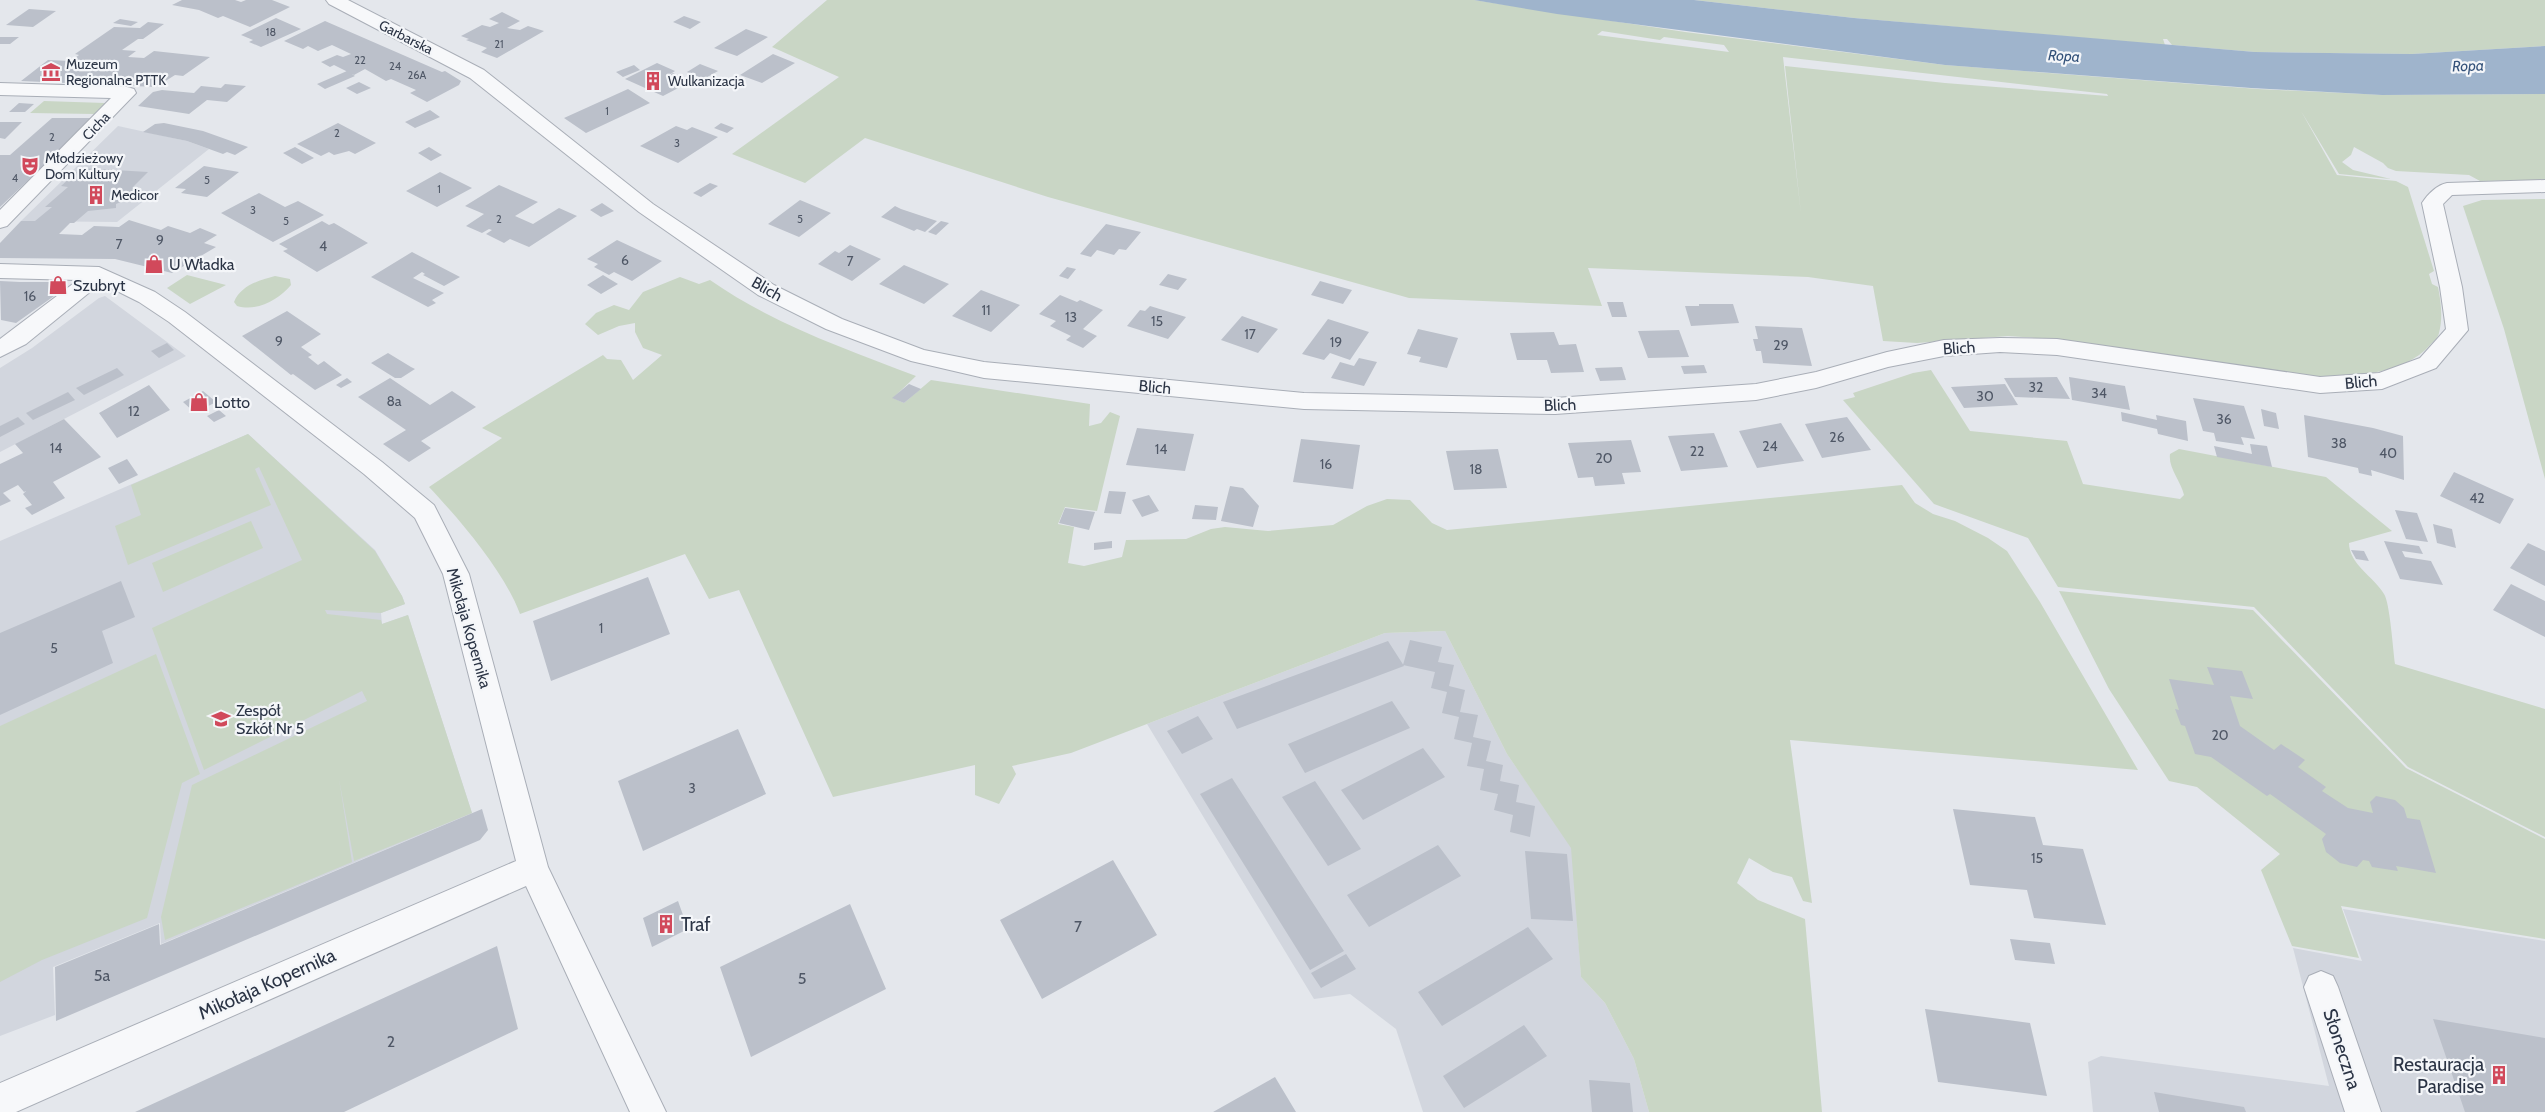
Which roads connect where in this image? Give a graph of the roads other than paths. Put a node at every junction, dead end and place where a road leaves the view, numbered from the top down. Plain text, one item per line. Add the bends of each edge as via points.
1 (335, 0) edge
2 (478, 74) joint
3 (0, 90) edge
4 (2545, 186) edge
5 (0, 222) edge
6 (0, 271) edge
7 (100, 274) junction
8 (0, 349) edge
9 (534, 868) junction
10 (2321, 987) dead end
11 (0, 1101) edge
12 (648, 1112) edge
13 (2363, 1112) edge

1 - 2 street, Garbarska
2 - 4 street, Blich via 646,208 711,254 766,290 834,324 919,356 984,370 1304,402 1555,406 1756,392 1944,348 2000,345 2057,347 2320,386 2382,382 2428,363 2456,330 2451,287 2432,204 2447,189
3 - 5 street, Cicha via 127,93
6 - 7 street
7 - 8 street via 18,339
7 - 9 street, Mikołaja Kopernika via 152,300 373,468 425,512 456,574
9 - 11 street, Mikołaja Kopernika
9 - 12 street, Mikołaja Kopernika
10 - 13 street, Słoneczna

